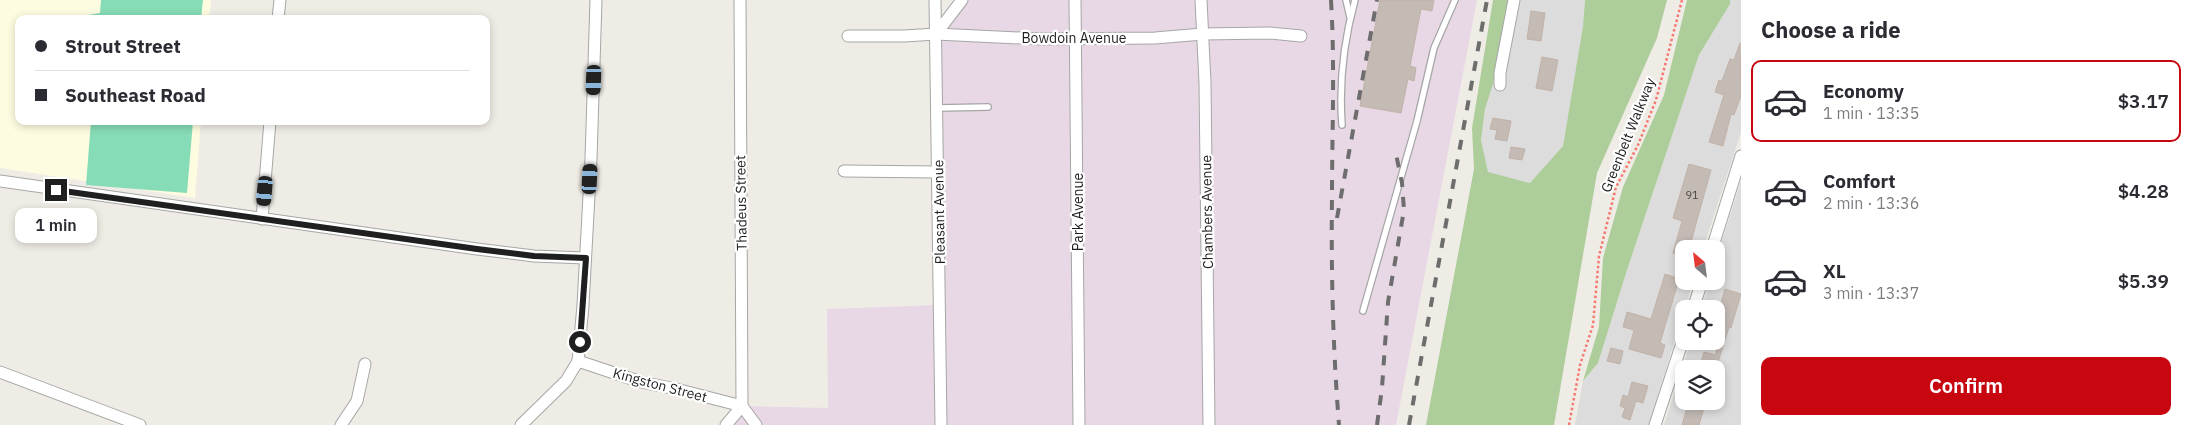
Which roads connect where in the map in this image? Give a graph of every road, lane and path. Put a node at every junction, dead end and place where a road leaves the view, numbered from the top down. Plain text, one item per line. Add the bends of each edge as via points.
1 (280, 0) edge
2 (596, 0) edge
3 (740, 0) edge
4 (935, 0) edge
5 (962, 0) edge
6 (1076, 0) edge
7 (1201, 0) edge
8 (1346, 0) edge
9 (1355, 0) edge
10 (1455, 0) edge
11 (1514, 0) edge
12 (1682, 0) edge
13 (278, 15) edge
14 (1350, 18) junction
15 (936, 34) junction
16 (1204, 34) junction
17 (848, 36) dead end
18 (1301, 36) dead end
19 (1076, 38) junction
20 (1500, 85) dead end
21 (988, 107) dead end
22 (937, 108) junction
23 (270, 125) edge
24 (1342, 125) dead end
25 (1741, 156) edge
26 (844, 171) dead end
27 (938, 172) junction
28 (0, 181) edge
29 (262, 219) junction
30 (1715, 240) edge
31 (586, 258) junction
32 (1363, 311) dead end
33 (1680, 350) edge
34 (578, 361) junction
35 (365, 364) dead end
36 (0, 372) edge
37 (742, 406) junction
38 (140, 425) edge
39 (341, 425) edge
40 (521, 425) edge
41 (726, 425) edge
42 (756, 425) edge
43 (941, 425) edge
44 (1079, 425) edge
45 (1209, 425) edge
46 (1569, 425) edge
47 (1655, 425) edge

1 - 13 street
2 - 31 street
3 - 37 street, Thadeus Street
4 - 15 street, Pleasant Avenue
5 - 15 street
6 - 19 street, Park Avenue
7 - 16 street, Chambers Avenue
8 - 14 lane
9 - 14 lane
10 - 32 lane via 1434,48 1417,121
11 - 20 street
12 - 46 path, Greenbelt Walkway via 1656,100 1616,187 1599,256 1593,324 1580,365
14 - 24 lane via 1340,96
15 - 17 street, Bowdoin Avenue
15 - 19 street, Bowdoin Avenue
15 - 22 street, Pleasant Avenue
16 - 18 street, Bowdoin Avenue
16 - 19 street, Bowdoin Avenue
16 - 45 street, Chambers Avenue
19 - 44 street, Park Avenue
21 - 22 lane
22 - 27 street, Pleasant Avenue
23 - 29 street
25 - 30 street
26 - 27 street
27 - 43 street, Pleasant Avenue
28 - 29 street
29 - 31 street via 525,255
31 - 34 street
33 - 47 street
34 - 37 street, Kingston Street via 641,382
34 - 40 street via 566,381
35 - 39 street via 357,400
36 - 38 street
37 - 41 street
37 - 42 street

